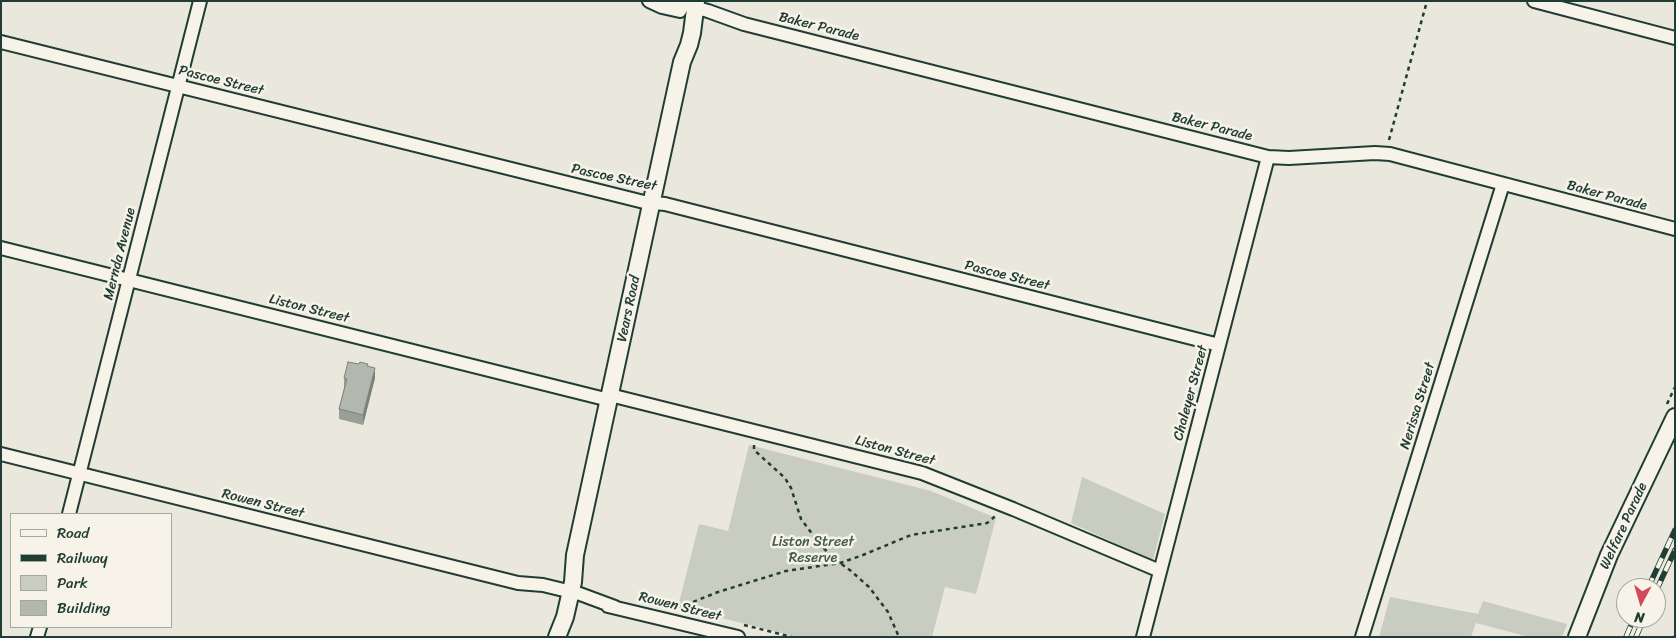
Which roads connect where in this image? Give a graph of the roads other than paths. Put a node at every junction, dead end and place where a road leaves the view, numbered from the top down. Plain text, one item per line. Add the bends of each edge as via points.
1 (200, 1) edge
2 (649, 1) edge
3 (1534, 1) edge
4 (688, 6) edge
5 (1675, 38) edge
6 (1, 42) edge
7 (178, 86) junction
8 (1268, 156) junction
9 (1503, 184) junction
10 (652, 202) junction
11 (1675, 229) edge
12 (1, 248) edge
13 (129, 280) junction
14 (1219, 345) junction
15 (610, 397) junction
16 (1675, 417) edge
17 (1, 454) edge
18 (80, 473) junction
19 (69, 513) edge
20 (1160, 571) junction
21 (566, 595) junction
22 (556, 637) edge
23 (738, 637) edge
24 (1143, 637) edge
25 (1362, 637) edge
26 (1577, 637) edge

1 - 7 street, Mernda Avenue
2 - 4 street, Baker Parade via 662,7
3 - 5 street
4 - 8 street, Baker Parade via 744,24
4 - 10 street, Vears Road via 689,45 682,62
6 - 7 street, Pascoe Street
7 - 10 street, Pascoe Street
7 - 13 street, Mernda Avenue
8 - 9 street, Baker Parade via 1289,158 1384,153
8 - 14 street, Chaleyer Street
9 - 11 street, Baker Parade
9 - 25 street, Nerissa Street
10 - 14 street, Pascoe Street
10 - 15 street, Vears Road
12 - 13 street, Liston Street
13 - 15 street, Liston Street
13 - 18 street, Mernda Avenue
14 - 20 street, Chaleyer Street
15 - 20 street, Liston Street via 922,473
15 - 21 street, Vears Road via 575,555 566,577
16 - 26 street, Welfare Parade via 1609,556
17 - 18 street, Rowen Street
18 - 19 street, Mernda Avenue
18 - 21 street, Rowen Street via 518,583 541,592
20 - 24 street, Chaleyer Street
21 - 22 street, Vears Road
21 - 23 street, Rowen Street via 585,595 615,607

